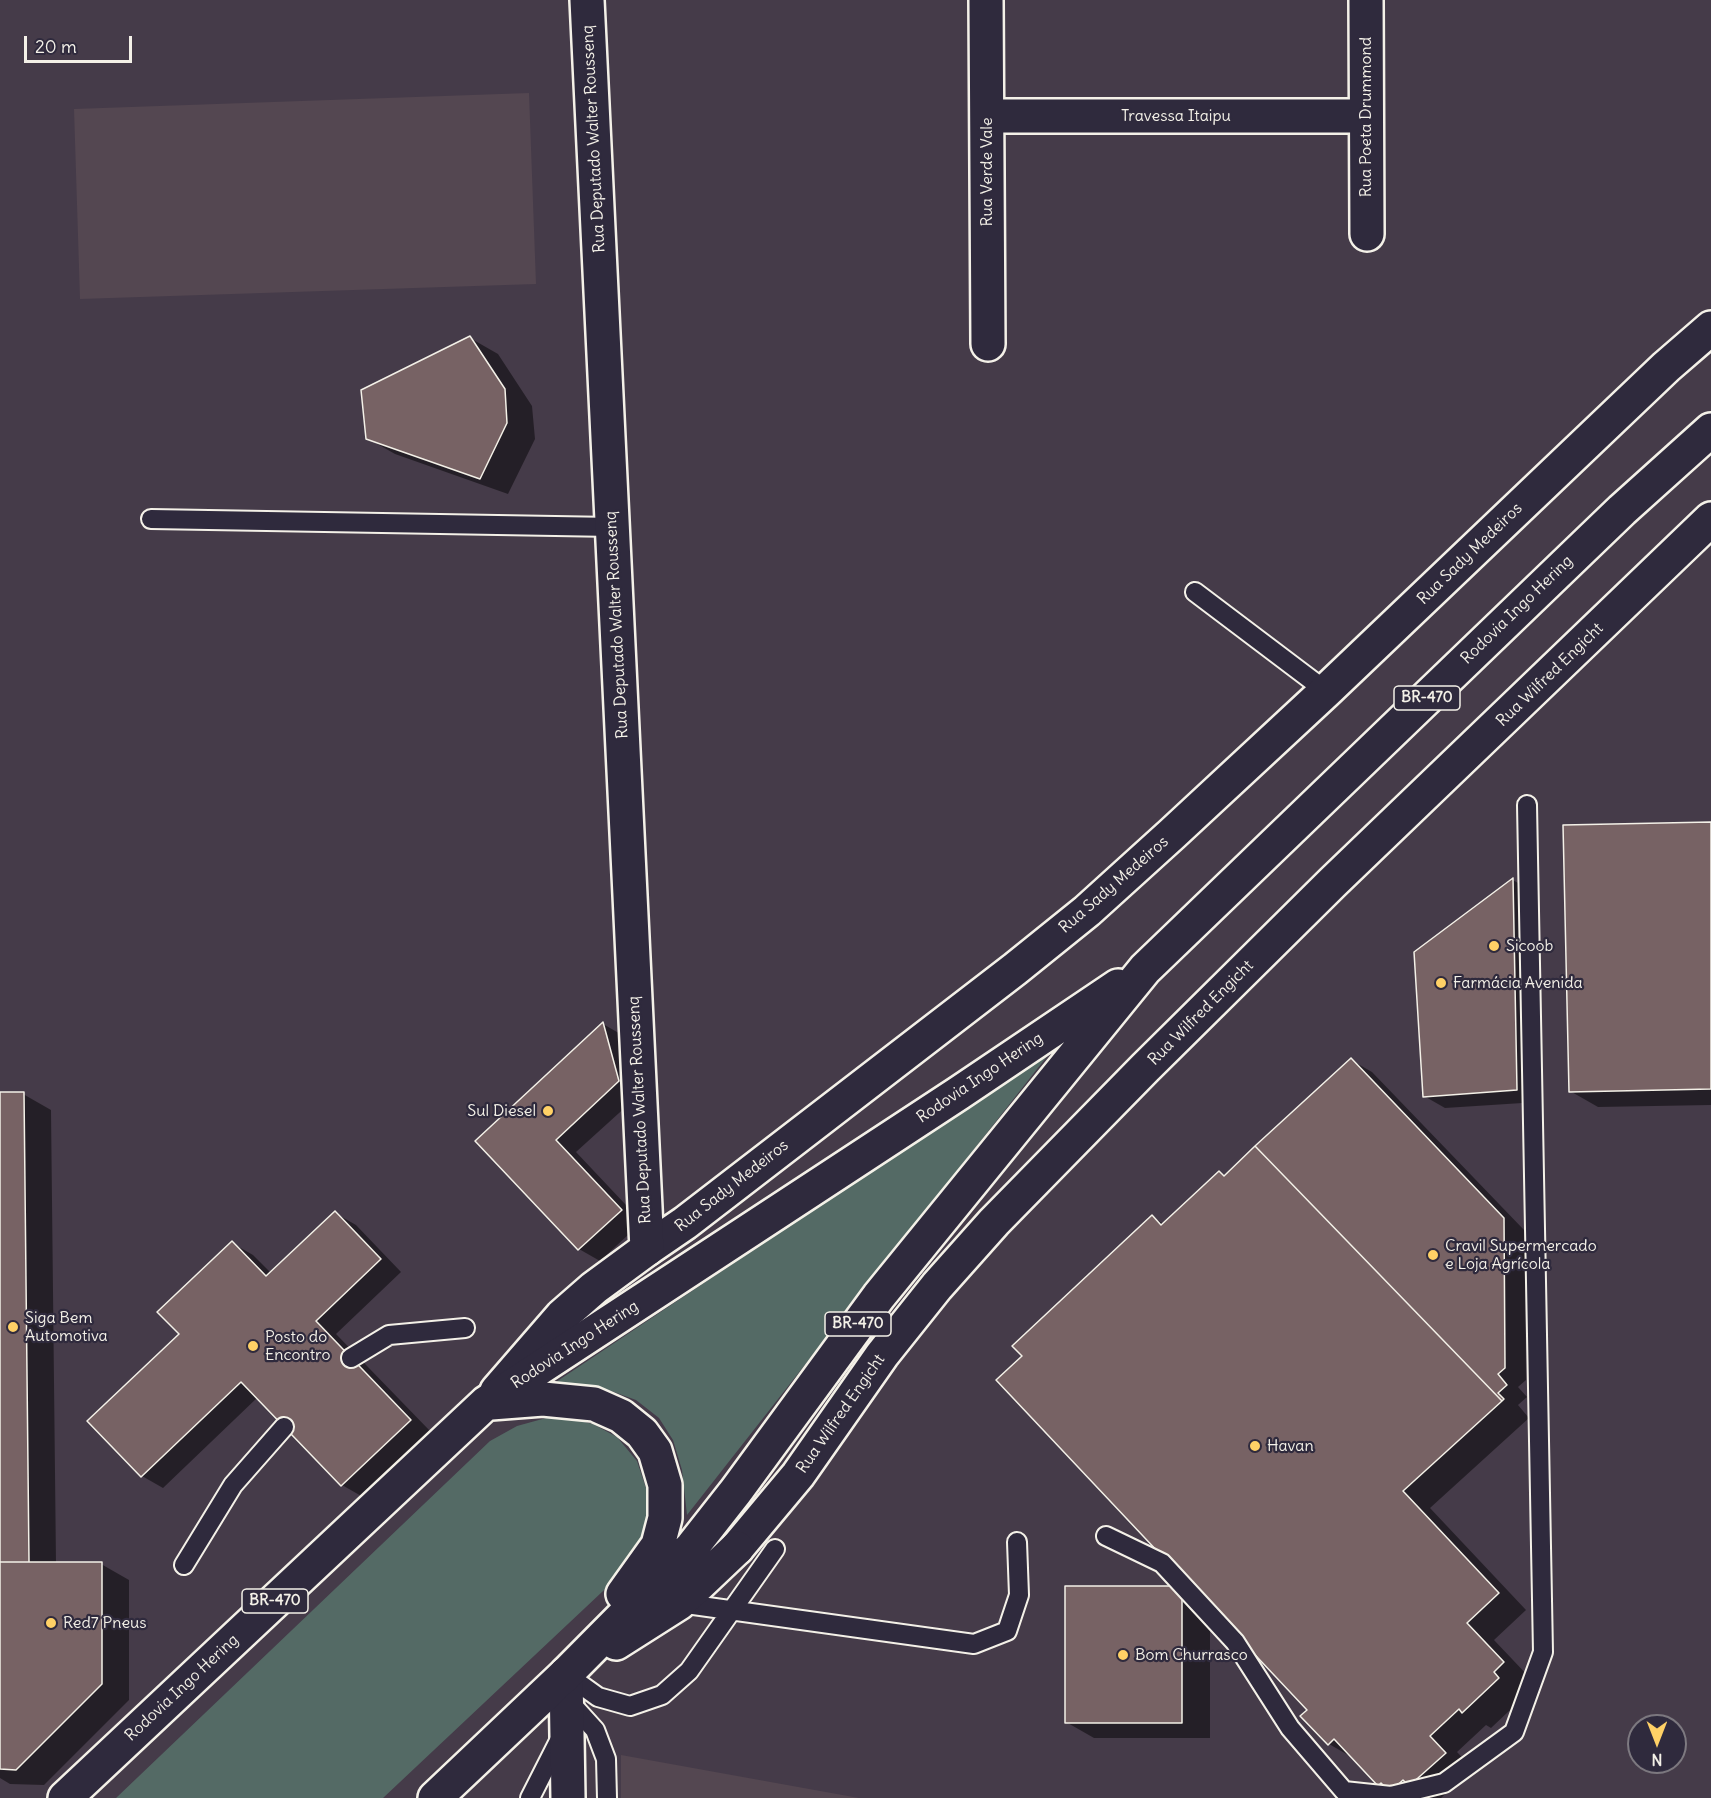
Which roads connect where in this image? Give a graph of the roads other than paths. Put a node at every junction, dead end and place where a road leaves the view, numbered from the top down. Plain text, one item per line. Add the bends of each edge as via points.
1 (588, 0) edge
2 (986, 0) edge
3 (1366, 0) edge
4 (987, 116) junction
5 (1366, 116) junction
6 (1367, 234) dead end
7 (1711, 328) edge
8 (988, 344) dead end
9 (1711, 430) edge
10 (151, 519) dead end
11 (1711, 519) edge
12 (613, 528) junction
13 (1195, 592) dead end
14 (1326, 691) junction
15 (1527, 805) dead end
16 (1145, 969) junction
17 (647, 1249) junction
18 (465, 1328) dead end
19 (351, 1358) dead end
20 (486, 1403) junction
21 (284, 1427) dead end
22 (1106, 1536) dead end
23 (1017, 1542) dead end
24 (775, 1549) dead end
25 (184, 1565) dead end
26 (679, 1603) junction
27 (733, 1610) junction
28 (567, 1699) junction
29 (65, 1798) edge
30 (435, 1798) edge
31 (530, 1798) edge
32 (568, 1798) edge
33 (607, 1798) edge

1 - 12 main road, Rua Deputado Walter Roussenq
2 - 4 main road, Rua Verde Vale
3 - 5 main road, Rua Poeta Drummond
4 - 5 main road, Travessa Itaipu
4 - 8 main road, Rua Verde Vale
5 - 6 main road, Rua Poeta Drummond
7 - 14 main road, Rua Sady Medeiros
9 - 16 main road, Rodovia Ingo Hering / BR-470 via 1622,510
10 - 12 lane
11 - 26 main road, Rua Wilfred Engicht via 1333,882 994,1222 903,1329 798,1475 737,1548
12 - 17 main road, Rua Deputado Walter Roussenq
13 - 14 lane
14 - 17 main road, Rua Sady Medeiros via 1087,911
15 - 22 lane via 1543,1652 1514,1732 1444,1783 1391,1796 1344,1791 1290,1728 1235,1642 1162,1563
16 - 20 main road, Rodovia Ingo Hering / BR-470
16 - 28 main road, Rodovia Ingo Hering / BR-470 via 879,1296 736,1491
17 - 20 main road, Rua Sady Medeiros via 562,1316
18 - 19 lane via 389,1335
20 - 28 main road via 543,1399 594,1404 621,1416 642,1433 655,1451 665,1485 665,1518 658,1545
20 - 29 main road, Rodovia Ingo Hering / BR-470
21 - 25 lane via 232,1485
23 - 27 lane via 1020,1595 1006,1631 974,1644
24 - 27 lane
26 - 27 lane
26 - 28 main road, Rua Wilfred Engicht
27 - 28 lane via 689,1671 662,1695 630,1706 598,1697
28 - 30 main road, Rodovia Ingo Hering / BR-470
28 - 31 lane
28 - 32 main road
28 - 33 lane via 595,1730 606,1759

